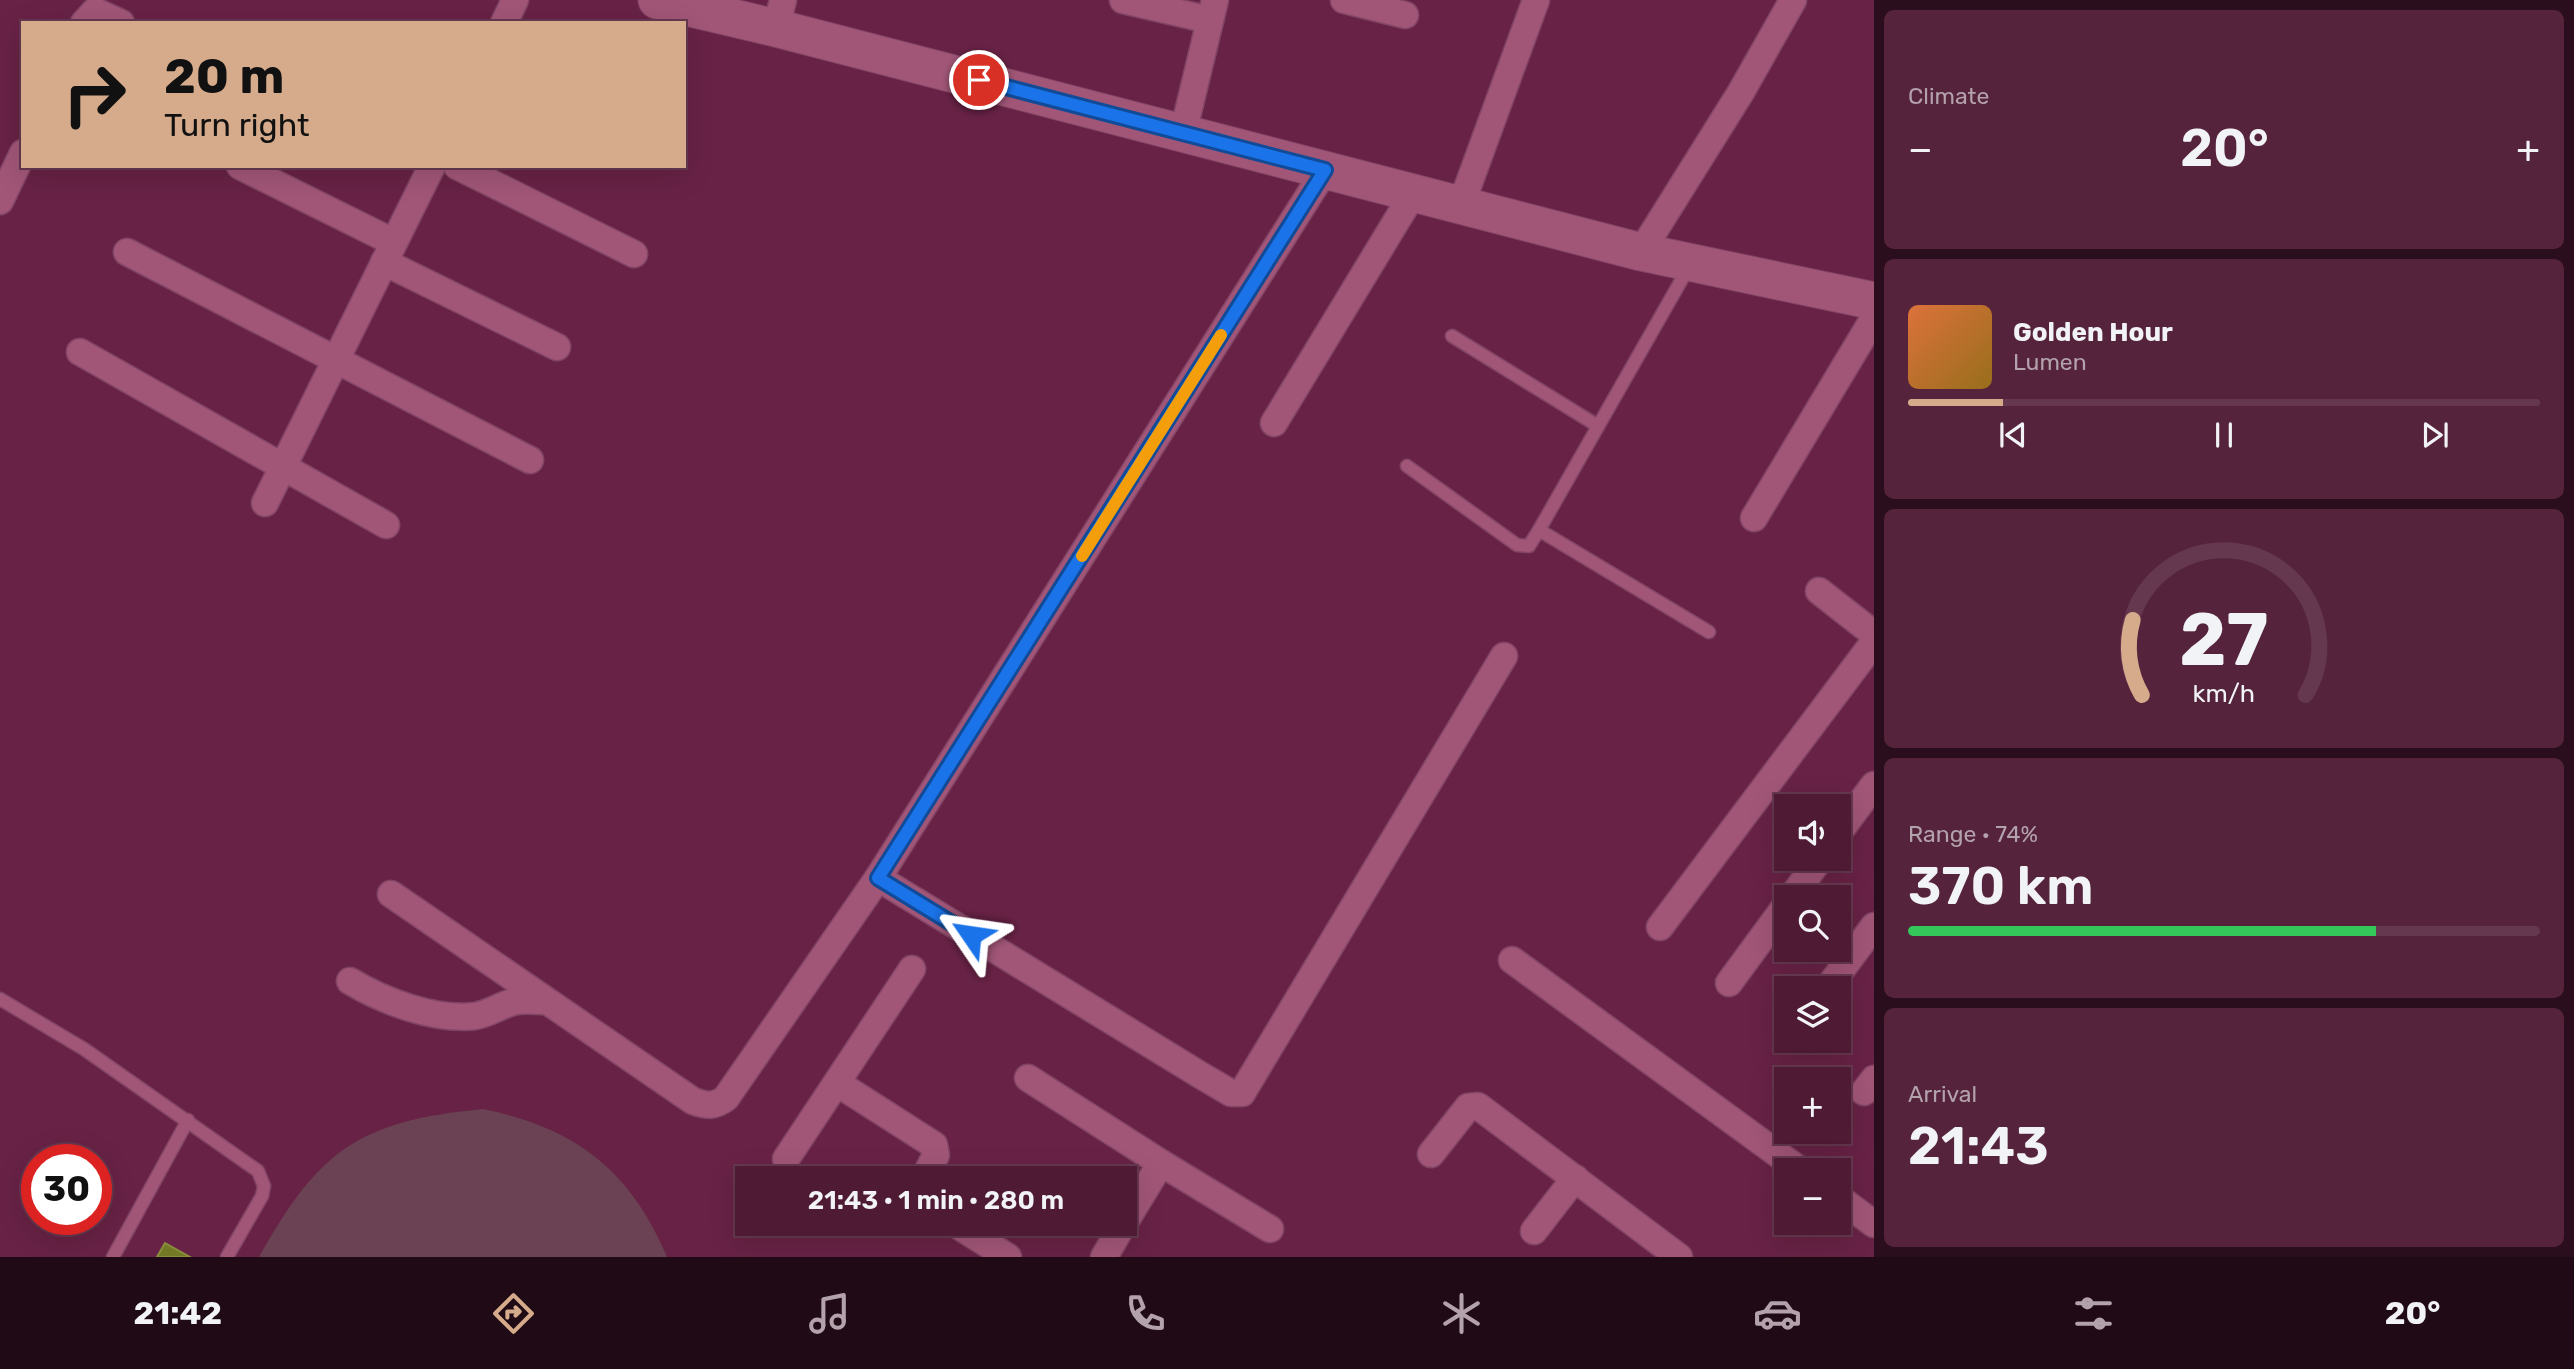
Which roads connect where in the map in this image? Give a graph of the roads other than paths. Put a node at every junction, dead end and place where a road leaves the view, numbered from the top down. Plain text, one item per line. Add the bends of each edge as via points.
1 (515, 0) edge
2 (657, 0) edge
3 (1123, 0) edge
4 (1343, 0) edge
5 (1536, 0) edge
6 (1793, 0) edge
7 (1212, 10) edge
8 (779, 14) edge
9 (1405, 15) dead end
10 (86, 21) edge
11 (117, 21) edge
12 (505, 21) edge
13 (1183, 133) junction
14 (21, 157) edge
15 (243, 168) edge
16 (431, 168) edge
17 (461, 168) edge
18 (1325, 170) junction
19 (1414, 192) junction
20 (0, 201) edge
21 (1461, 205) junction
22 (127, 252) dead end
23 (389, 252) junction
24 (1642, 252) junction
25 (634, 254) dead end
26 (1691, 262) junction
27 (1874, 301) edge
28 (1874, 318) edge
29 (1452, 336) dead end
30 (557, 347) dead end
31 (80, 352) dead end
32 (336, 360) junction
33 (1274, 423) dead end
34 (1598, 426) junction
35 (530, 460) dead end
36 (1407, 466) dead end
37 (283, 467) junction
38 (265, 503) dead end
39 (1754, 518) dead end
40 (386, 525) dead end
41 (1539, 530) junction
42 (1819, 591) dead end
43 (1709, 632) dead end
44 (1874, 634) edge
45 (1874, 642) edge
46 (1504, 656) dead end
47 (1874, 785) edge
48 (1851, 816) edge
49 (878, 878) junction
50 (391, 894) dead end
51 (1774, 922) edge
52 (1874, 926) edge
53 (1660, 927) dead end
54 (1512, 960) dead end
55 (912, 969) dead end
56 (1837, 976) edge
57 (350, 981) dead end
58 (1729, 983) dead end
59 (0, 999) edge
60 (544, 1001) junction
61 (1028, 1078) dead end
62 (837, 1083) junction
63 (188, 1121) junction
64 (1431, 1154) dead end
65 (1783, 1158) edge
66 (786, 1159) dead end
67 (1161, 1163) junction
68 (930, 1166) edge
69 (1574, 1178) junction
70 (1137, 1202) edge
71 (1851, 1207) edge
72 (1874, 1224) edge
73 (1270, 1229) dead end
74 (1534, 1231) dead end
75 (975, 1236) edge
76 (1117, 1236) edge
77 (113, 1257) edge
78 (227, 1257) edge
79 (1008, 1257) edge
80 (1104, 1257) edge
81 (1679, 1257) edge

1 - 12 street
2 - 8 street
3 - 7 street
4 - 9 street
5 - 21 street
6 - 24 street
7 - 13 street
8 - 13 street
10 - 11 street via 95,10
13 - 18 street
14 - 20 street
15 - 23 street
16 - 23 street
17 - 25 street
18 - 19 street
18 - 49 street
19 - 21 street
19 - 33 street
21 - 24 street
22 - 32 street
23 - 30 street
23 - 32 street
24 - 26 street
26 - 27 street
26 - 34 lane
28 - 39 street
29 - 34 lane
31 - 37 street
32 - 35 street
32 - 37 street
34 - 41 lane
36 - 41 lane via 1517,545 1529,545
37 - 38 street
37 - 40 street
41 - 43 lane
42 - 44 street
45 - 53 street
46 - 49 street via 1242,1093 1231,1093 1202,1076
47 - 48 street
49 - 60 street via 717,1105 692,1101
50 - 60 street
51 - 58 street
52 - 56 street
54 - 65 street
55 - 62 street
57 - 60 street via 371,994 408,1006 459,1015 475,1016 516,1001
59 - 63 lane via 84,1049
61 - 67 street
62 - 66 street
62 - 68 street via 934,1145 936,1155
63 - 77 lane
63 - 78 lane via 263,1179 261,1196
64 - 69 street via 1468,1107 1478,1106
67 - 70 street
67 - 73 street
69 - 74 street
69 - 81 street
71 - 72 street
75 - 79 street
76 - 80 street

